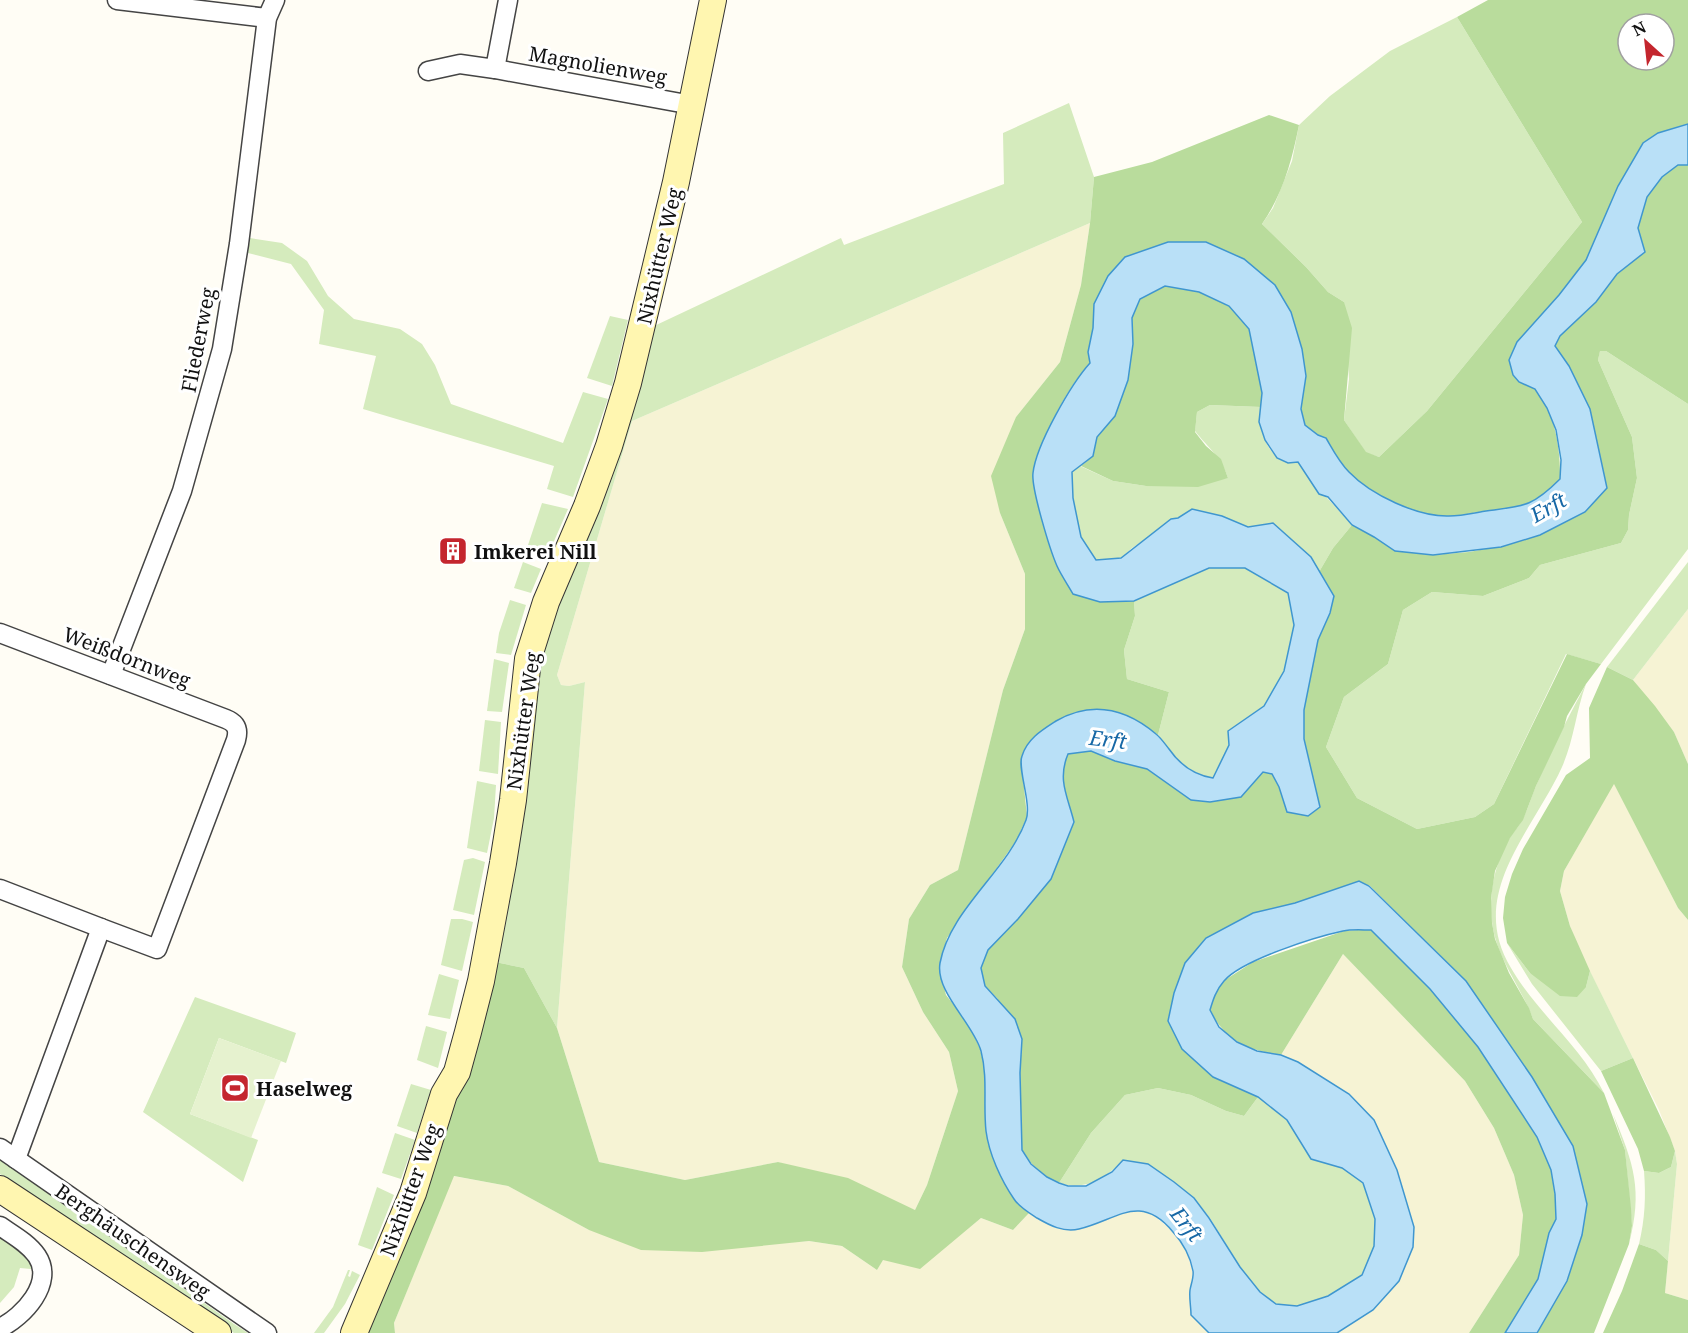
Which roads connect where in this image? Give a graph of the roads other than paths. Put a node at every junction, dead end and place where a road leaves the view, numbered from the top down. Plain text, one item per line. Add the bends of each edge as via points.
1 (117, 0) edge
2 (275, 0) edge
3 (508, 0) edge
4 (713, 0) edge
5 (267, 18) junction
6 (495, 69) junction
7 (428, 71) dead end
8 (692, 105) junction
9 (0, 633) edge
10 (111, 675) junction
11 (0, 889) edge
12 (101, 928) junction
13 (0, 1148) edge
14 (16, 1159) junction
15 (0, 1189) edge
16 (0, 1226) edge
17 (0, 1328) edge
18 (218, 1333) edge
19 (267, 1333) edge
20 (354, 1333) edge

1 - 5 street
2 - 5 street, Fliederweg
3 - 6 street
4 - 8 main road, Nixhütter Weg
5 - 10 street, Fliederweg via 222,349 183,491
6 - 7 street, Magnolienweg via 460,64
6 - 8 street, Magnolienweg
8 - 20 main road, Nixhütter Weg via 628,383 609,446 546,602 528,659 503,863 481,981 457,1072 444,1094 413,1193
9 - 10 street, Weißdornweg
10 - 12 street, Weißdornweg via 226,719 236,727 236,740 157,949
11 - 12 street
12 - 14 street
13 - 14 street, Berghäuschensweg
14 - 19 street, Berghäuschensweg
15 - 18 main road, Berghäuschensweg
16 - 17 street via 30,1247 39,1259 41,1276 35,1298 25,1312

